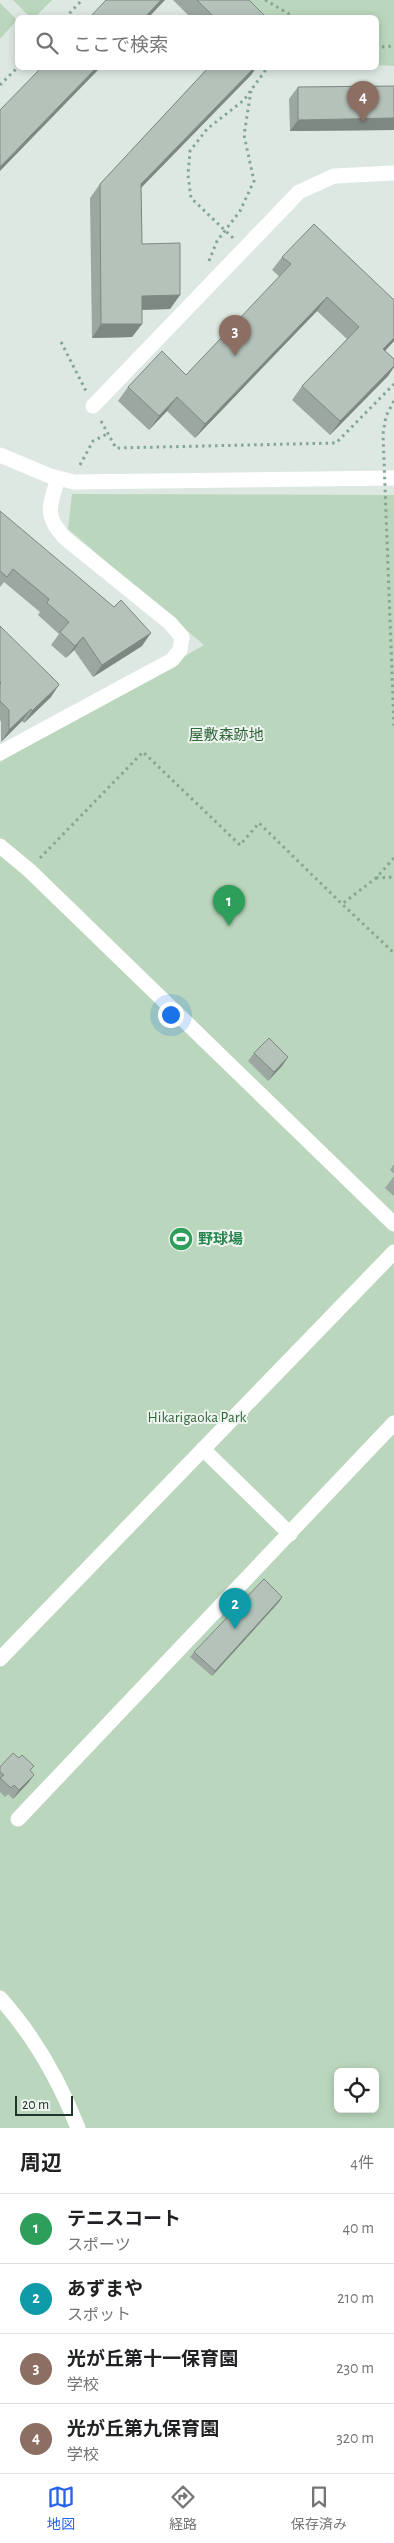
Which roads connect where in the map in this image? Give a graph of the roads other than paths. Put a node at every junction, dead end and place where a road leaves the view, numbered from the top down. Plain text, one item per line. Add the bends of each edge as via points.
1 (394, 173) edge
2 (93, 406) road end
3 (1, 459) edge
4 (394, 478) edge
5 (58, 479) junction
6 (0, 753) edge
7 (0, 846) edge
8 (394, 1224) edge
9 (394, 1252) edge
10 (394, 1423) edge
11 (204, 1449) junction
12 (290, 1534) junction
13 (0, 1659) edge
14 (18, 1819) dead end
15 (0, 1998) edge
16 (78, 2128) edge

1 - 2 street via 334,176 299,192
3 - 5 street
4 - 5 street via 74,482
5 - 6 street via 49,514 53,526 170,623 182,637 180,650 172,660
7 - 8 street via 29,870
9 - 11 street
10 - 12 street
11 - 12 street
11 - 13 street
12 - 14 street
15 - 16 street via 25,2026 62,2087

